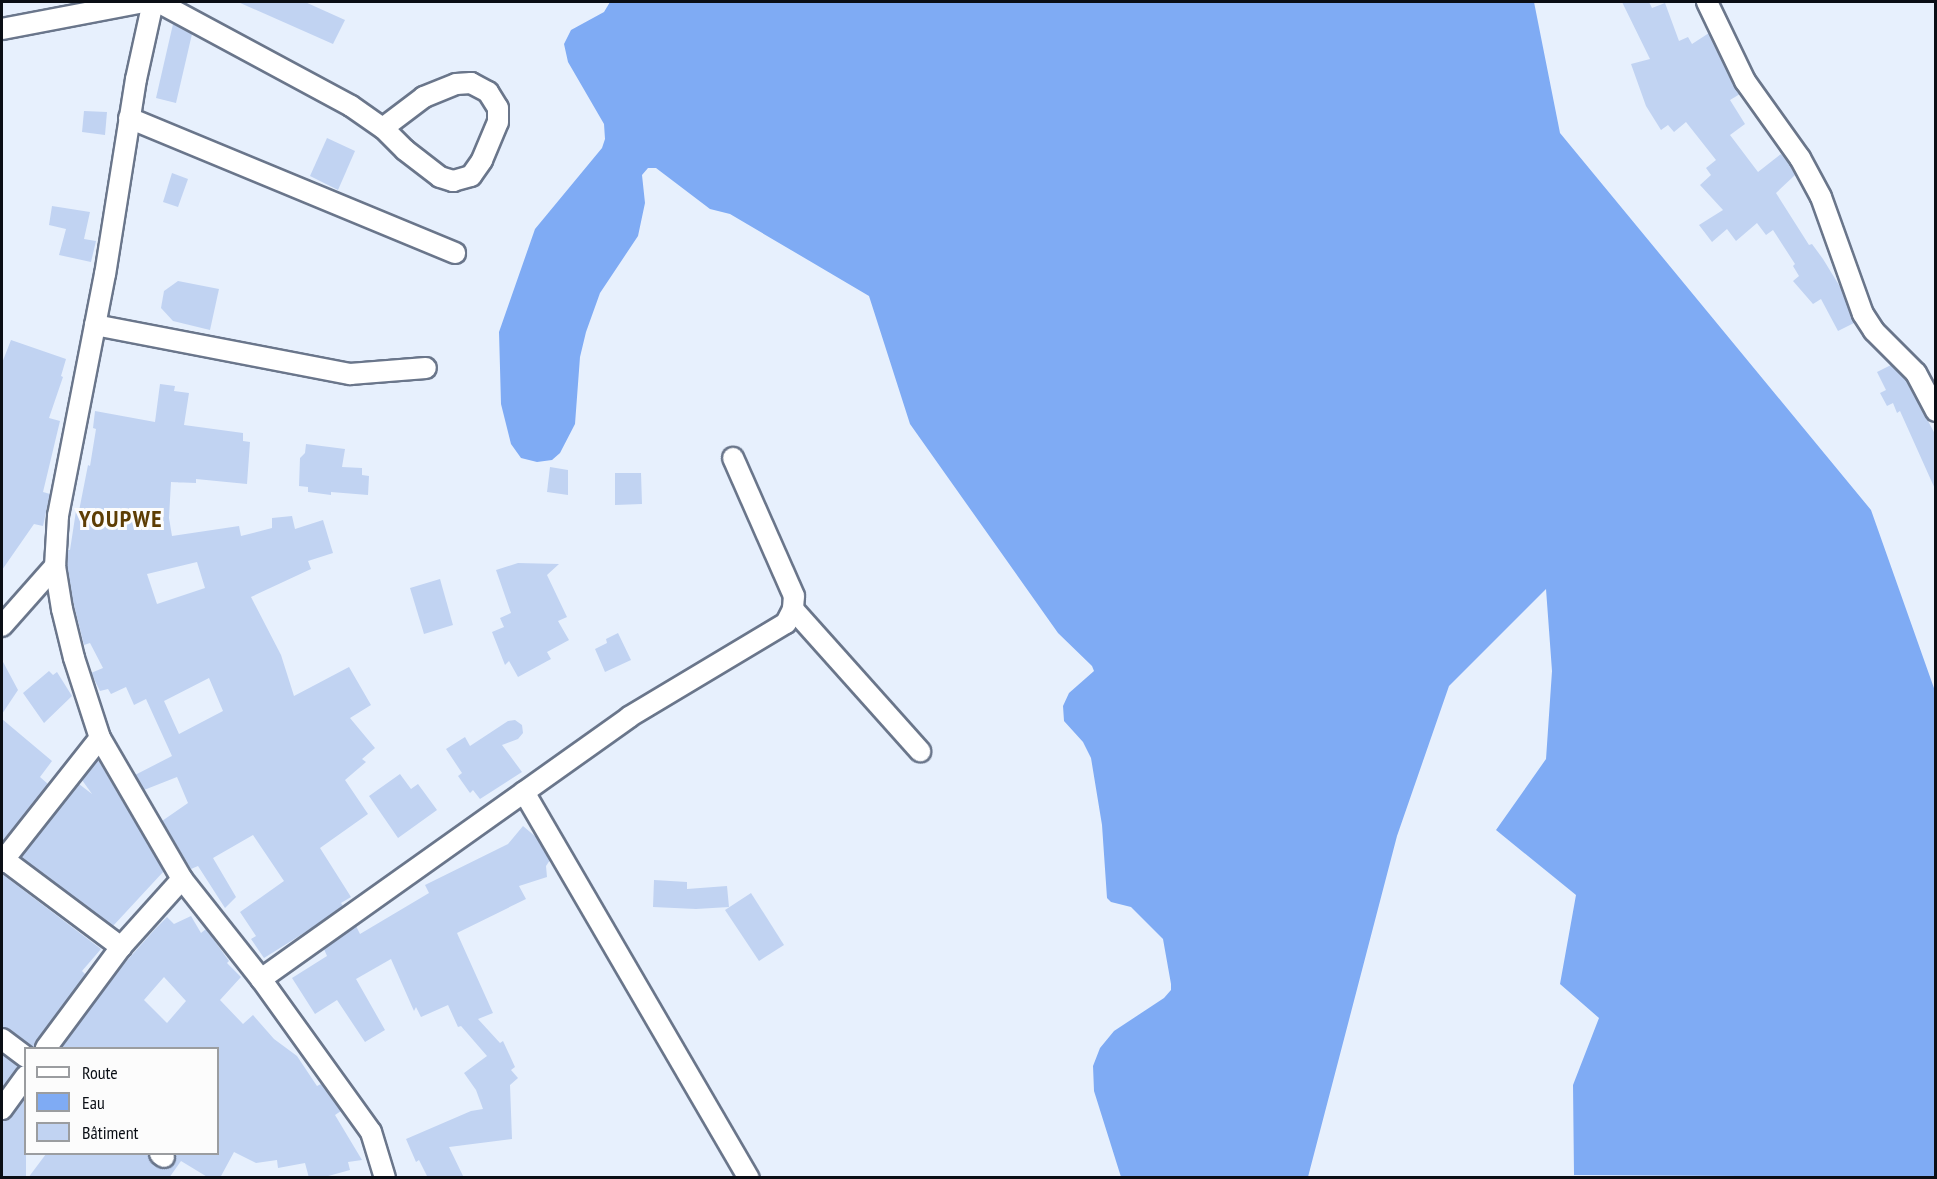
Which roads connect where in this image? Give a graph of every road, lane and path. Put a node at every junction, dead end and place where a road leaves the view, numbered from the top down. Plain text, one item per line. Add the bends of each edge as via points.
1 (143, 2) edge
2 (153, 2) edge
3 (158, 2) edge
4 (1707, 2) edge
5 (2, 29) edge
6 (129, 118) junction
7 (383, 128) junction
8 (455, 253) dead end
9 (94, 325) junction
10 (426, 368) dead end
11 (1935, 411) edge
12 (733, 458) dead end
13 (55, 566) junction
14 (793, 609) junction
15 (2, 626) edge
16 (100, 738) junction
17 (920, 751) dead end
18 (524, 792) junction
19 (2, 860) edge
20 (182, 879) junction
21 (121, 947) junction
22 (261, 979) junction
23 (2, 1039) edge
24 (47, 1047) edge
25 (24, 1056) edge
26 (24, 1079) edge
27 (2, 1109) edge
28 (385, 1178) edge
29 (749, 1178) edge

1 - 5 street
2 - 6 street
3 - 7 street via 351,106
4 - 11 street via 1745,81 1800,158 1821,197 1863,314 1874,331 1916,373
6 - 8 street
6 - 9 street
7 - 7 street via 440,177 463,180 471,176 486,152 498,122 498,108 488,92 471,83 456,84 424,97
9 - 10 street via 350,374
9 - 13 street via 58,516
12 - 14 street via 794,596
13 - 15 street
13 - 16 street via 71,648
14 - 17 street
14 - 18 street via 786,623 629,717
16 - 19 street
16 - 20 street
18 - 22 street
18 - 29 street
19 - 21 street
20 - 21 street
20 - 22 street
21 - 24 street
22 - 28 street via 371,1132
23 - 25 street
26 - 27 street

